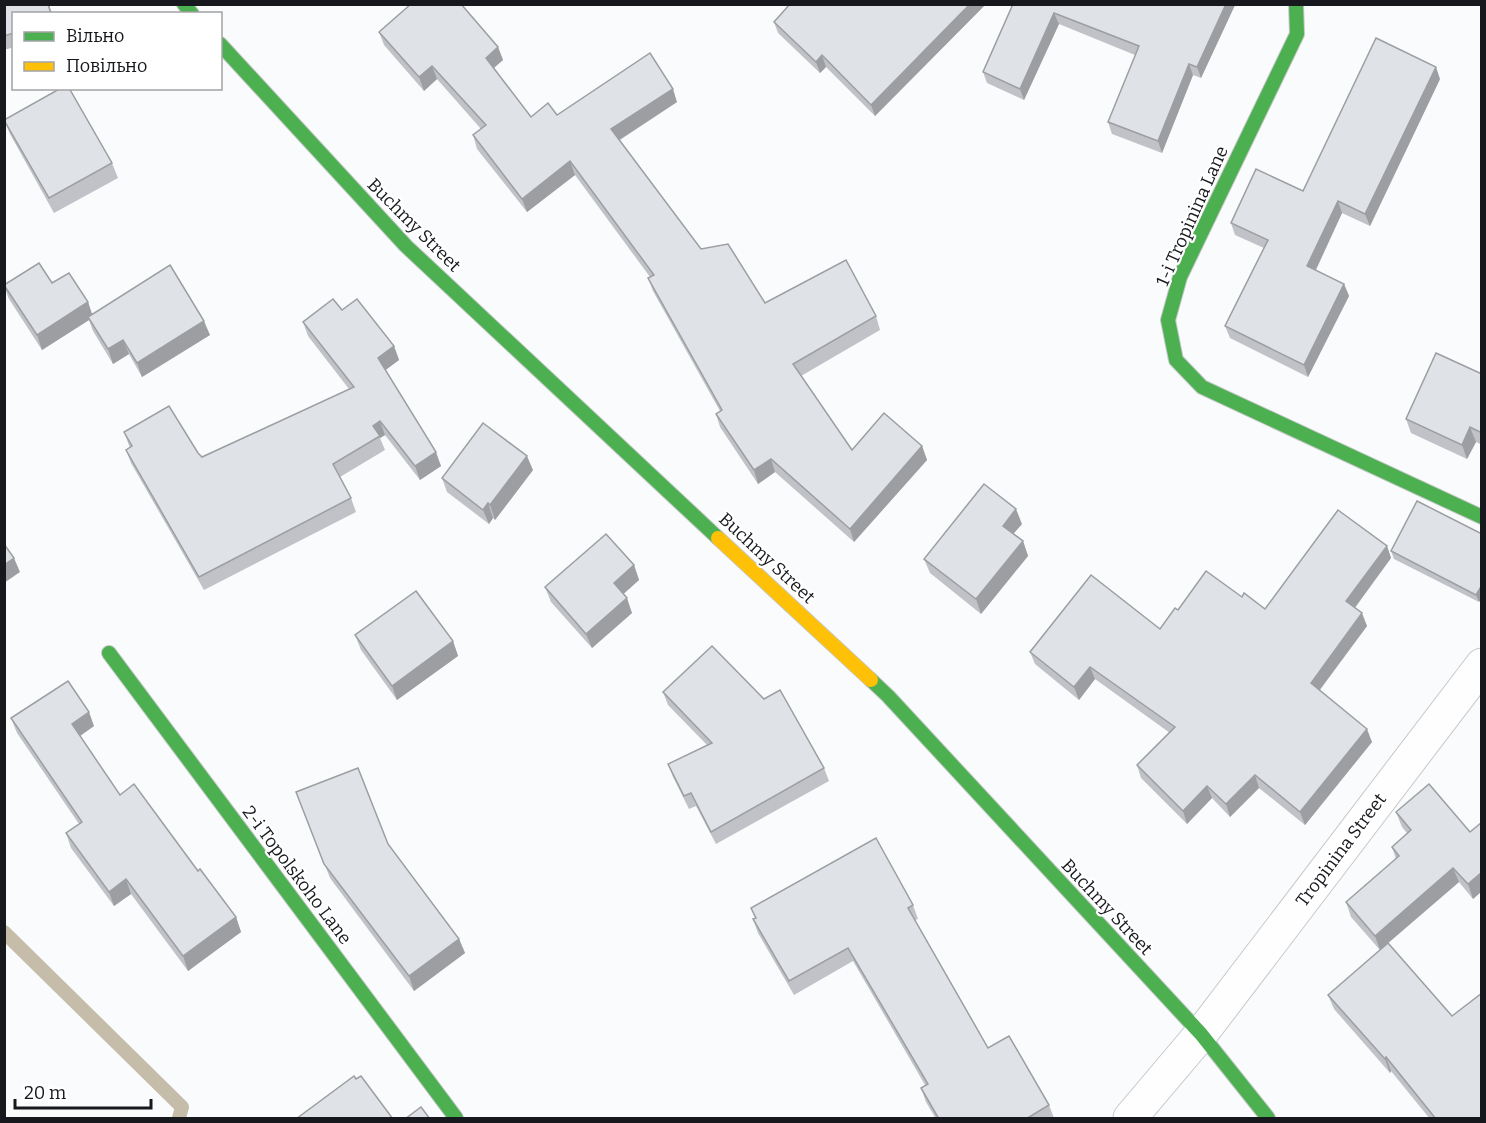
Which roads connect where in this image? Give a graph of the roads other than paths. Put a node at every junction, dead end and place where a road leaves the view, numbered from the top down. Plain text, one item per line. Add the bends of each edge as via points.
1 (1296, 4) edge
2 (222, 46) edge
3 (1482, 517) edge
4 (108, 653) dead end
5 (1482, 665) edge
6 (1201, 1034) junction
7 (456, 1119) edge
8 (1130, 1119) edge
9 (1268, 1119) edge

1 - 3 street, 1-i Tropinina Lane via 1297,33 1180,276 1168,320 1176,360 1202,387
2 - 6 street, Buchmy Street via 406,246 888,696
4 - 7 street, 2-i Topolskoho Lane
5 - 6 street, Tropinina Street
6 - 8 street, Tropinina Street
6 - 9 street, Buchmy Street

